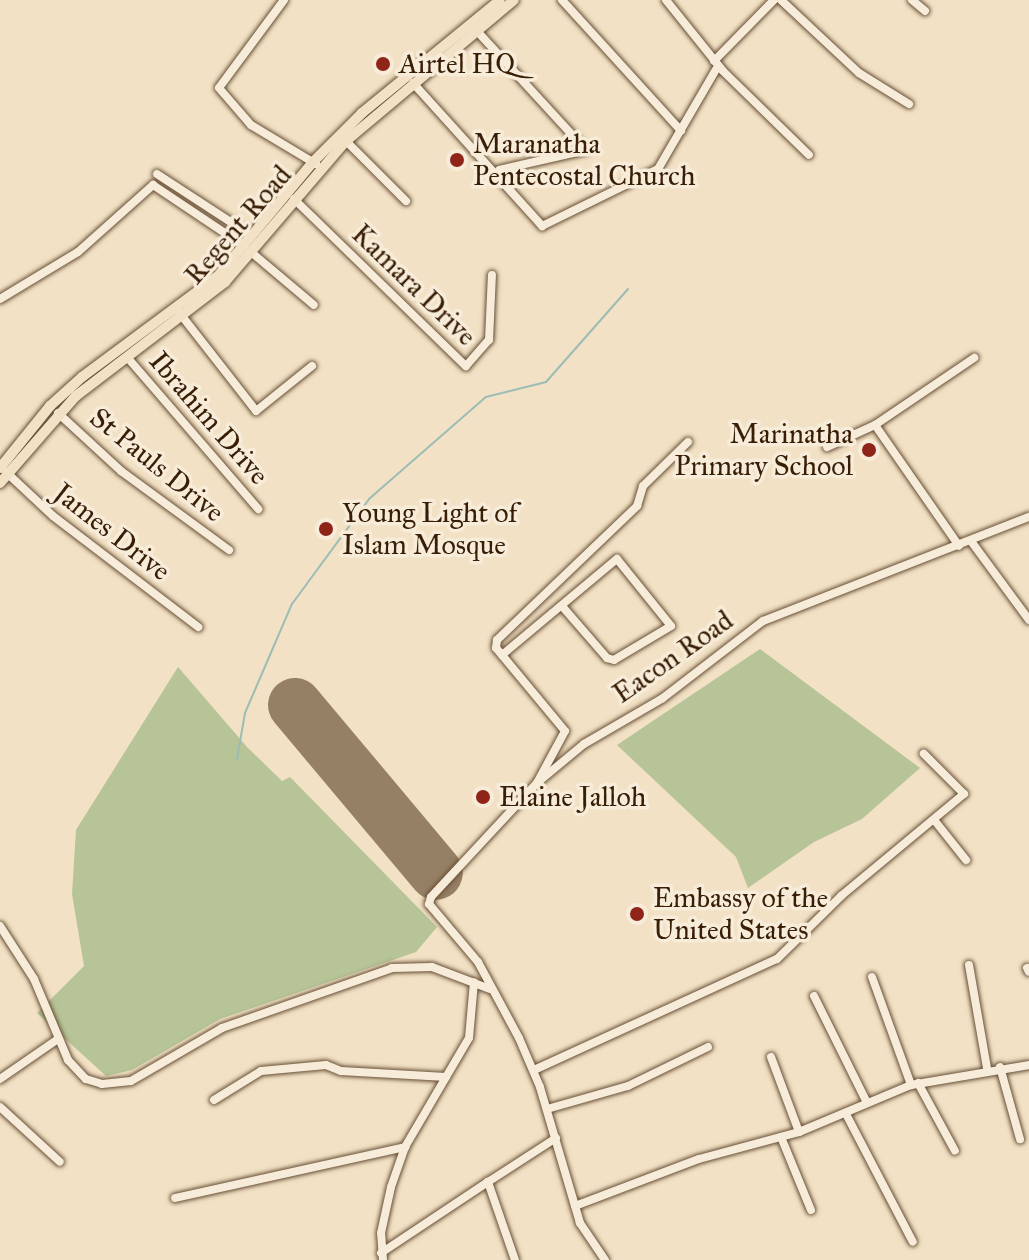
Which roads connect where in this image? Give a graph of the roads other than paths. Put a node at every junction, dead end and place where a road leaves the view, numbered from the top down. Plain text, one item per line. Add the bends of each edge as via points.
1 (284, 0) edge
2 (562, 0) edge
3 (666, 0) edge
4 (781, 0) edge
5 (912, 0) edge
6 (507, 1) edge
7 (925, 11) dead end
8 (477, 31) junction
9 (716, 63) junction
10 (413, 83) junction
11 (909, 104) dead end
12 (372, 110) junction
13 (681, 131) junction
14 (346, 141) junction
15 (809, 155) dead end
16 (316, 165) junction
17 (499, 170) dead end
18 (157, 174) dead end
19 (294, 199) junction
20 (406, 201) dead end
21 (252, 236) junction
22 (247, 249) junction
23 (492, 275) dead end
24 (0, 299) edge
25 (314, 305) dead end
26 (180, 314) junction
27 (127, 357) junction
28 (974, 358) dead end
29 (312, 366) dead end
30 (58, 413) junction
31 (875, 425) junction
32 (688, 442) dead end
33 (827, 447) dead end
34 (2, 475) edge
35 (258, 509) dead end
36 (1029, 517) edge
37 (971, 541) junction
38 (959, 546) junction
39 (229, 550) dead end
40 (562, 606) junction
41 (1029, 620) edge
42 (198, 627) dead end
43 (502, 655) junction
44 (924, 754) dead end
45 (537, 783) junction
46 (935, 821) junction
47 (966, 860) dead end
48 (0, 926) edge
49 (969, 965) dead end
50 (872, 977) dead end
51 (474, 982) junction
52 (490, 989) junction
53 (814, 996) dead end
54 (58, 1039) junction
55 (708, 1047) dead end
56 (771, 1057) dead end
57 (1029, 1065) edge
58 (1000, 1067) junction
59 (987, 1068) junction
60 (534, 1070) junction
61 (446, 1077) junction
62 (0, 1079) edge
63 (915, 1084) junction
64 (214, 1100) dead end
65 (867, 1103) junction
66 (0, 1107) edge
67 (547, 1109) junction
68 (846, 1114) junction
69 (799, 1132) junction
70 (781, 1137) junction
71 (556, 1138) junction
72 (1020, 1139) dead end
73 (405, 1147) junction
74 (955, 1151) dead end
75 (60, 1162) dead end
76 (488, 1182) junction
77 (175, 1198) dead end
78 (575, 1206) junction
79 (811, 1210) dead end
80 (913, 1242) dead end
81 (382, 1256) edge
82 (515, 1260) edge
83 (605, 1260) edge

1 - 16 street via 219,88 251,125
2 - 13 street
3 - 9 street
4 - 9 street
4 - 11 street via 859,73
5 - 7 street
6 - 8 main road, Regent Road
6 - 12 main road, Regent Road
8 - 10 main road, Regent Road
8 - 17 street via 586,150
9 - 13 street
9 - 15 street
10 - 12 main road, Regent Road
10 - 13 street via 542,226 655,171
12 - 14 main road, Regent Road
12 - 16 main road, Regent Road
14 - 16 main road, Regent Road
14 - 20 street
16 - 19 main road, Regent Road
16 - 21 main road, Regent Road
18 - 21 street
19 - 22 main road, Regent Road
19 - 23 street, Kamara Drive via 466,366 489,340
21 - 22 main road, Regent Road
22 - 24 street via 153,185 93,241
22 - 25 street
22 - 26 main road, Regent Road via 213,294
26 - 27 main road, Regent Road
26 - 29 street via 256,411
26 - 34 main road, Regent Road via 74,384
27 - 30 main road, Regent Road
27 - 35 street, Ibrahim Drive
28 - 31 street
30 - 34 main road, Regent Road
30 - 39 street, St Pauls Drive via 121,471
31 - 33 street
31 - 38 street
32 - 43 street via 643,486 637,506 504,630 496,648
34 - 42 street, James Drive
36 - 37 street, Eacon Road
37 - 38 street, Eacon Road
37 - 41 street
38 - 45 street, Eacon Road via 803,601 763,621 663,698 584,744
40 - 40 street via 617,559 671,626 614,660
40 - 43 street
43 - 45 street via 565,731
44 - 46 street via 964,792
45 - 52 street, Eacon Road via 429,904 478,962
46 - 47 street
46 - 60 street via 841,896 777,959
48 - 54 street via 29,970
49 - 59 street
50 - 63 street
51 - 52 street
51 - 54 street via 432,967 392,968 222,1028 122,1084 86,1079
51 - 61 street via 469,1038
52 - 60 street
53 - 65 street
54 - 62 street
55 - 67 street via 628,1086
56 - 69 street
57 - 58 street
58 - 59 street
58 - 72 street
59 - 63 street
60 - 67 street
61 - 64 street via 341,1071 326,1065 261,1071
61 - 73 street
63 - 65 street
63 - 74 street
65 - 68 street
66 - 75 street
67 - 71 street
68 - 69 street
68 - 80 street
69 - 70 street
70 - 78 street via 713,1155
70 - 79 street
71 - 76 street
71 - 78 street
73 - 77 street via 377,1149
73 - 81 street via 385,1211
76 - 81 street
76 - 82 street
78 - 83 street via 585,1235

